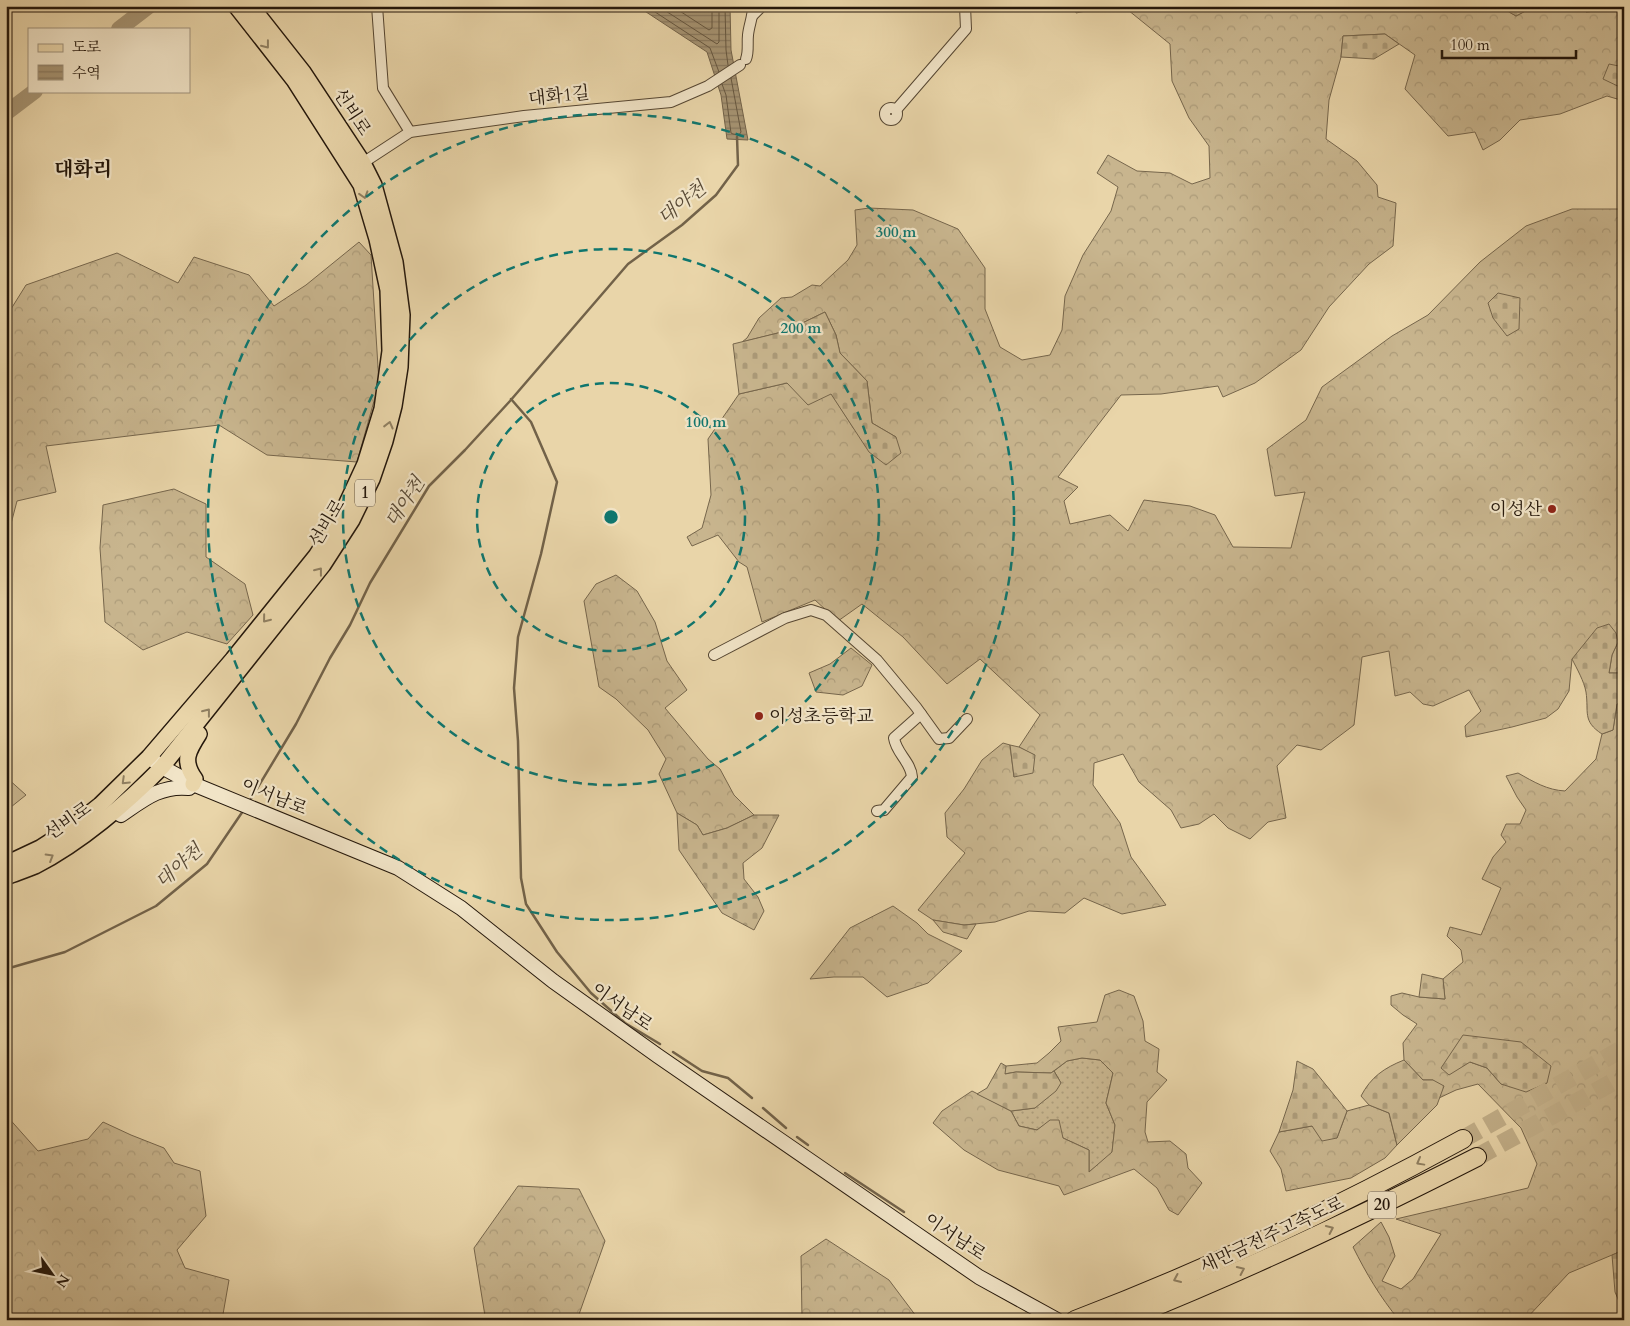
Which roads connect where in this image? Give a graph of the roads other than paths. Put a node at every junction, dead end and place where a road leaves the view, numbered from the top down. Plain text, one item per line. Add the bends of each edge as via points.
1 (236, 6) edge
2 (251, 6) edge
3 (377, 6) edge
4 (762, 6) edge
5 (965, 6) edge
6 (753, 10) edge
7 (896, 110) dead end
8 (410, 132) junction
9 (357, 167) junction
10 (714, 655) dead end
11 (921, 714) junction
12 (967, 719) dead end
13 (194, 728) junction
14 (149, 757) junction
15 (162, 766) junction
16 (193, 784) junction
17 (114, 811) junction
18 (877, 811) dead end
19 (6, 864) edge
20 (6, 877) edge
21 (1463, 1139) tunnel mouth
22 (1477, 1157) tunnel mouth
23 (1282, 1241) junction
24 (1124, 1313) edge
25 (1057, 1320) edge
26 (1075, 1320) edge

1 -> 9 main road, 선비로 / 1
2 - 9 main road, 선비로 / 1 via 303,72
3 - 8 street via 383,88
4 - 6 street
5 - 7 street via 966,29
6 - 8 street, 대화1길 via 748,53 743,62 708,86 671,102 524,116
8 - 9 street, 대화1길
13 -> 9 main road, 선비로 / 1 via 323,565 352,520 386,441 400,367 402,315 395,262 374,185
9 -> 14 main road, 선비로 / 1 via 388,290 390,351 382,409 365,464 340,518 316,556
10 - 11 street via 785,618 811,610 826,615 877,660
11 - 12 street via 939,739 949,738
11 - 18 street via 894,738 895,746 912,770 912,777 884,810
13 - 15 main road, 선비로 / 1
13 - 16 main road via 199,734 187,759 195,779
14 - 15 main road, 이서남로
14 -> 19 main road, 선비로 / 1 via 100,805 71,828
15 - 16 main road, 이서남로
15 - 17 main road, 선비로 / 1
16 - 17 main road via 189,788 176,787 152,794 121,815
16 - 25 main road, 이서남로 via 398,868 461,908 552,981 658,1056 979,1277
20 -> 17 main road, 선비로 / 1 via 65,848
21 -> 23 highway, 새만금전주고속도로 / 20
23 -> 22 highway, 새만금전주고속도로 / 20 via 1376,1208
23 - 24 highway, 새만금전주고속도로 / 20 via 1168,1284
24 - 26 highway, 새만금전주고속도로 / 20

